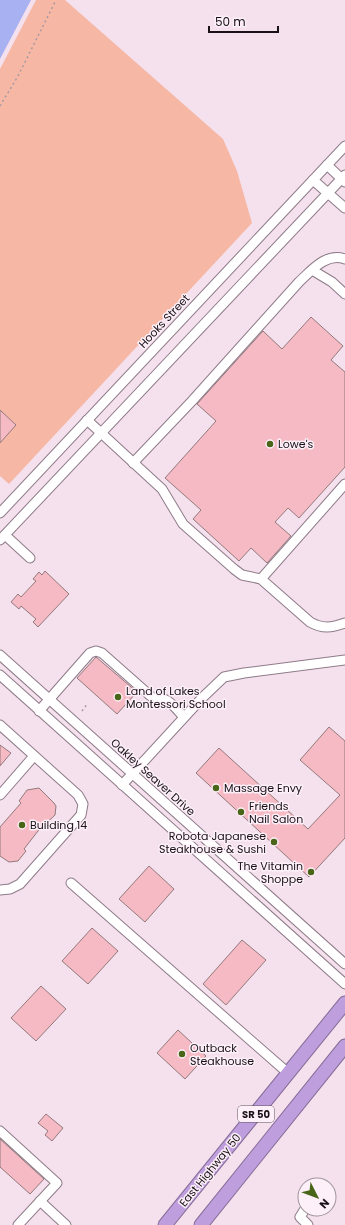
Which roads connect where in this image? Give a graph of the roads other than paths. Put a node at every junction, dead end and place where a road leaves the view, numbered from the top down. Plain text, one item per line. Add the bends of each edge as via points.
1 (345, 146) edge
2 (327, 165) junction
3 (344, 179) edge
4 (313, 180) junction
5 (328, 193) junction
6 (345, 208) edge
7 (345, 259) edge
8 (312, 270) junction
9 (345, 294) edge
10 (87, 420) junction
11 (100, 433) junction
12 (133, 463) junction
13 (345, 484) edge
14 (0, 513) edge
15 (2, 538) edge
16 (30, 558) dead end
17 (261, 579) junction
18 (345, 623) edge
19 (0, 655) edge
20 (345, 660) edge
21 (0, 676) edge
22 (50, 699) junction
23 (39, 711) junction
24 (184, 717) junction
25 (0, 725) edge
26 (34, 756) junction
27 (132, 774) junction
28 (122, 785) junction
29 (0, 795) edge
30 (71, 883) dead end
31 (0, 890) edge
32 (345, 964) edge
33 (345, 984) edge
34 (345, 1003) edge
35 (345, 1046) edge
36 (288, 1073) junction
37 (0, 1131) edge
38 (40, 1201) junction
39 (300, 1217) edge
40 (18, 1225) edge
41 (66, 1225) edge
42 (165, 1225) edge
43 (201, 1225) edge
44 (308, 1225) edge

1 - 2 street, Hooks Street
2 - 3 street
2 - 4 street, Hooks Street
3 - 5 street
4 - 5 street
4 - 10 street, Hooks Street
5 - 6 street
5 - 11 street
7 - 8 street via 326,259
8 - 9 street via 332,282
8 - 12 street
10 - 11 street
10 - 14 street, Hooks Street
11 - 12 street
11 - 15 street
12 - 17 street via 162,489 185,526 238,572
13 - 17 street
15 - 16 street
17 - 18 street via 310,622 329,628
19 - 22 street, Oakley Seaver Drive
20 - 24 street via 224,677
21 - 23 street
22 - 23 street
22 - 24 street via 90,654 99,651 154,699 165,699
22 - 27 street, Oakley Seaver Drive
23 - 28 street
24 - 27 street
25 - 26 street
26 - 29 street
26 - 31 street via 78,795 84,804 81,815 20,884
27 - 28 street
27 - 32 street, Oakley Seaver Drive
28 - 33 street
30 - 36 street
34 - 36 highway, East Highway 50 / SR 50
35 - 43 highway, SR 50
36 - 42 highway, East Highway 50 / SR 50
37 - 38 street via 57,1184
38 - 40 street
38 - 41 street
39 - 44 street

